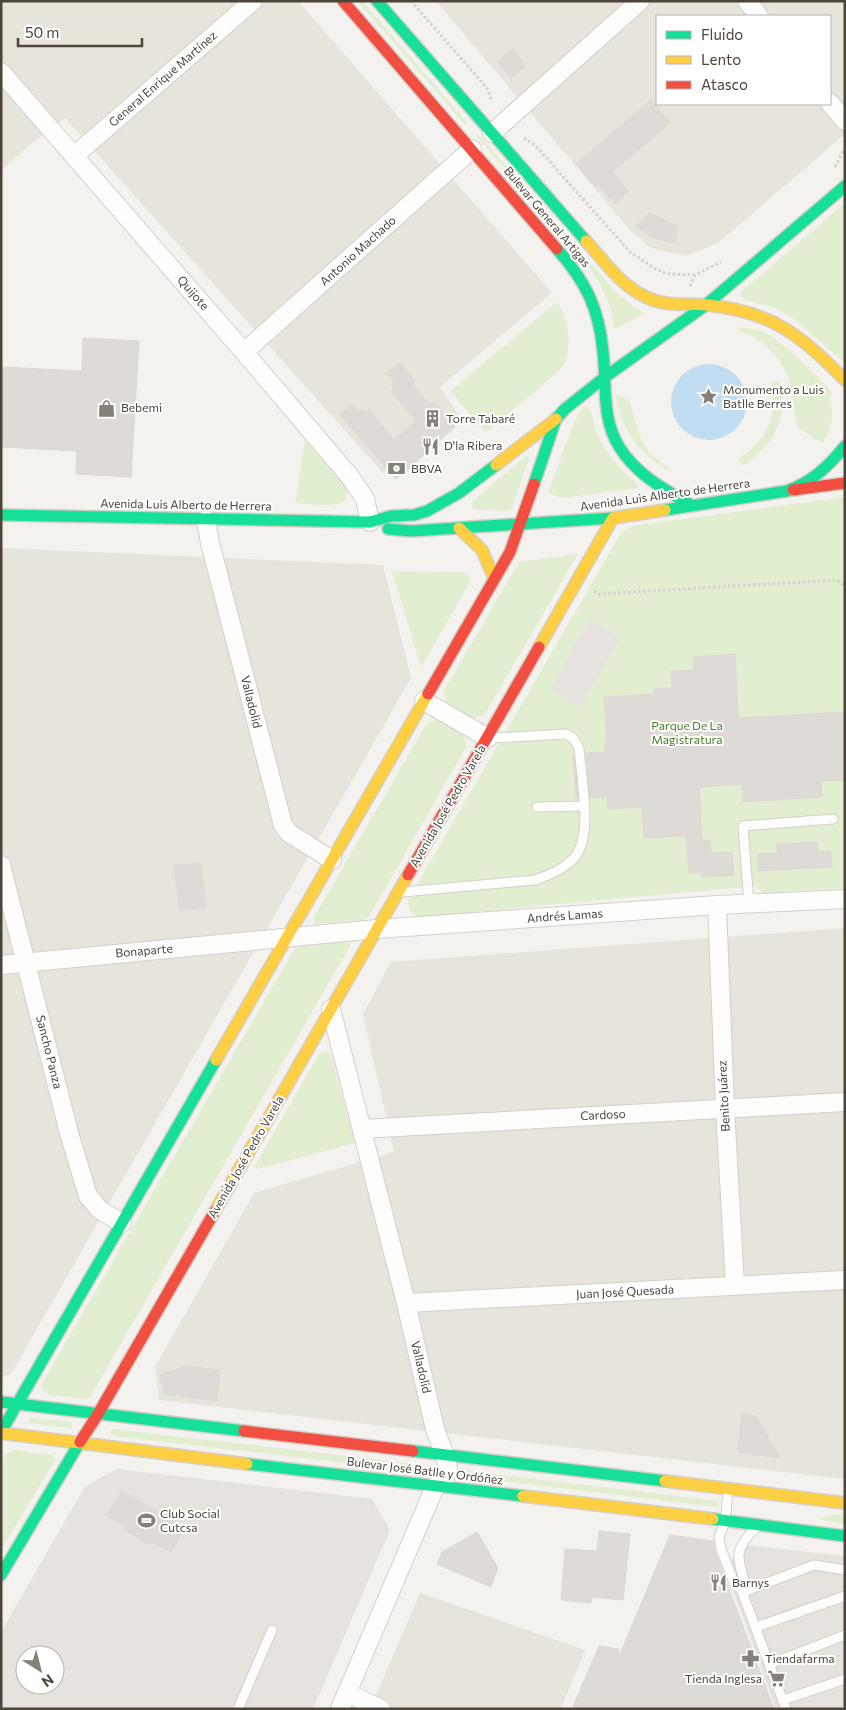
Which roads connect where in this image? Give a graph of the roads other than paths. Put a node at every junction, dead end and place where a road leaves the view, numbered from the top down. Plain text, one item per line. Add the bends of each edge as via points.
1 (253, 1) edge
2 (343, 1) edge
3 (377, 1) edge
4 (640, 1) edge
5 (747, 1) edge
6 (758, 15) edge
7 (1, 72) edge
8 (831, 104) edge
9 (845, 121) edge
10 (492, 133) junction
11 (472, 149) junction
12 (74, 156) junction
13 (845, 186) edge
14 (706, 304) junction
15 (244, 352) junction
16 (605, 376) junction
17 (845, 380) edge
18 (556, 419) junction
19 (845, 446) edge
20 (845, 483) edge
21 (787, 491) junction
22 (691, 505) junction
23 (1, 515) edge
24 (613, 518) junction
25 (206, 520) junction
26 (370, 522) junction
27 (520, 524) junction
28 (459, 528) junction
29 (494, 578) junction
30 (424, 701) junction
31 (488, 738) junction
32 (584, 806) junction
33 (537, 807) dead end
34 (833, 819) dead end
35 (332, 860) junction
36 (1, 865) edge
37 (398, 892) junction
38 (845, 899) edge
39 (749, 904) junction
40 (717, 905) junction
41 (377, 929) junction
42 (286, 938) junction
43 (27, 962) junction
44 (1, 965) edge
45 (331, 1009) junction
46 (845, 1102) edge
47 (725, 1108) junction
48 (362, 1128) junction
49 (122, 1223) junction
50 (845, 1280) edge
51 (735, 1286) junction
52 (406, 1303) junction
53 (1, 1402) edge
54 (17, 1404) junction
55 (98, 1414) junction
56 (1, 1433) edge
57 (80, 1442) junction
58 (445, 1456) junction
59 (435, 1487) junction
60 (729, 1488) junction
61 (845, 1503) edge
62 (725, 1521) junction
63 (758, 1526) junction
64 (845, 1536) edge
65 (845, 1570) edge
66 (1, 1575) edge
67 (742, 1590) junction
68 (845, 1596) edge
69 (756, 1627) junction
70 (272, 1630) dead end
71 (845, 1635) edge
72 (770, 1664) junction
73 (845, 1679) edge
74 (344, 1701) edge
75 (785, 1704) edge
76 (238, 1709) edge
77 (381, 1709) edge

1 - 12 street, General Enrique Martínez
2 - 11 main road, Bulevar General Artigas
3 - 10 main road, Bulevar General Artigas
4 - 10 street
5 - 6 street
7 - 12 street, Quijote
8 - 9 street
10 - 14 main road, Bulevar General Artigas via 632,290 667,305
11 - 15 street, Antonio Machado
11 - 16 main road, Bulevar General Artigas via 585,285 594,304 601,335
12 - 15 street, Quijote
13 - 14 main road
14 - 16 main road
14 - 17 main road, Bulevar General Artigas via 754,315 782,326 817,352
15 - 26 street, Quijote via 351,478 365,499
16 - 18 main road, Avenida Luis Alberto de Herrera
16 - 22 main road, Bulevar General Artigas via 605,411 618,446 642,474
18 - 26 main road, Avenida Luis Alberto de Herrera via 443,503 414,515 391,516
18 - 27 main road
19 - 21 main road via 811,481
20 - 21 main road, Avenida Luis Alberto de Herrera
21 - 22 main road, Avenida Luis Alberto de Herrera
22 - 24 main road, Avenida Luis Alberto de Herrera
23 - 25 main road, Avenida Luis Alberto de Herrera
24 - 27 main road, Avenida Luis Alberto de Herrera
24 - 31 main road, Avenida José Pedro Varela
25 - 26 main road, Avenida Luis Alberto de Herrera
25 - 35 street, Valladolid via 283,825 289,833
26 - 28 main road, Avenida Luis Alberto de Herrera via 391,531
27 - 28 main road, Avenida Luis Alberto de Herrera
27 - 29 main road via 510,552
28 - 29 main road via 487,556
29 - 30 main road
30 - 31 street, Avenida José Pedro Varela
30 - 35 main road
31 - 32 lane via 566,734 573,738 579,748
31 - 37 main road, Avenida José Pedro Varela
32 - 33 lane
32 - 37 lane via 583,841 574,858 552,873 535,880
34 - 39 lane via 743,826
35 - 42 main road
36 - 43 street, Sancho Panza
37 - 41 main road, Avenida José Pedro Varela
38 - 39 street, Andrés Lamas
39 - 40 street, Andrés Lamas
40 - 41 street, Andrés Lamas
40 - 47 street, Benito Juárez
41 - 42 street, Andrés Lamas
41 - 45 main road, Avenida José Pedro Varela
42 - 43 street, Bonaparte
42 - 49 main road
43 - 44 street, Bonaparte
43 - 49 street, Sancho Panza via 88,1196 100,1210
45 - 48 street, Valladolid
45 - 55 main road, Avenida José Pedro Varela
46 - 47 street, Cardoso
47 - 48 street, Cardoso
47 - 51 street, Benito Juárez
48 - 52 street, Valladolid
49 - 54 main road
50 - 51 street, Juan José Quesada
51 - 52 street, Juan José Quesada
52 - 58 street, Valladolid via 435,1429
53 - 54 main road, Bulevar José Batlle y Ordóñez
54 - 55 main road, Bulevar José Batlle y Ordóñez
54 - 56 main road
55 - 57 main road, Avenida José Pedro Varela
55 - 58 main road, Bulevar José Batlle y Ordóñez
56 - 57 main road, Bulevar José Batlle y Ordóñez
57 - 59 main road, Bulevar José Batlle y Ordóñez
57 - 66 main road, Avenida José Pedro Varela
58 - 59 street, Valladolid via 448,1468 445,1478
58 - 60 main road, Bulevar José Batlle y Ordóñez
59 - 62 main road, Bulevar José Batlle y Ordóñez
59 - 74 street, Valladolid
60 - 61 main road, Bulevar José Batlle y Ordóñez
60 - 62 lane
62 - 63 main road, Bulevar José Batlle y Ordóñez
62 - 67 lane via 719,1537 721,1549 735,1585
63 - 64 main road, Bulevar José Batlle y Ordóñez
63 - 67 lane via 740,1548 738,1560 745,1583
65 - 67 lane via 814,1565
67 - 69 lane
68 - 69 lane
69 - 72 lane
70 - 76 lane
71 - 72 lane
72 - 75 lane
73 - 75 lane
74 - 77 street

